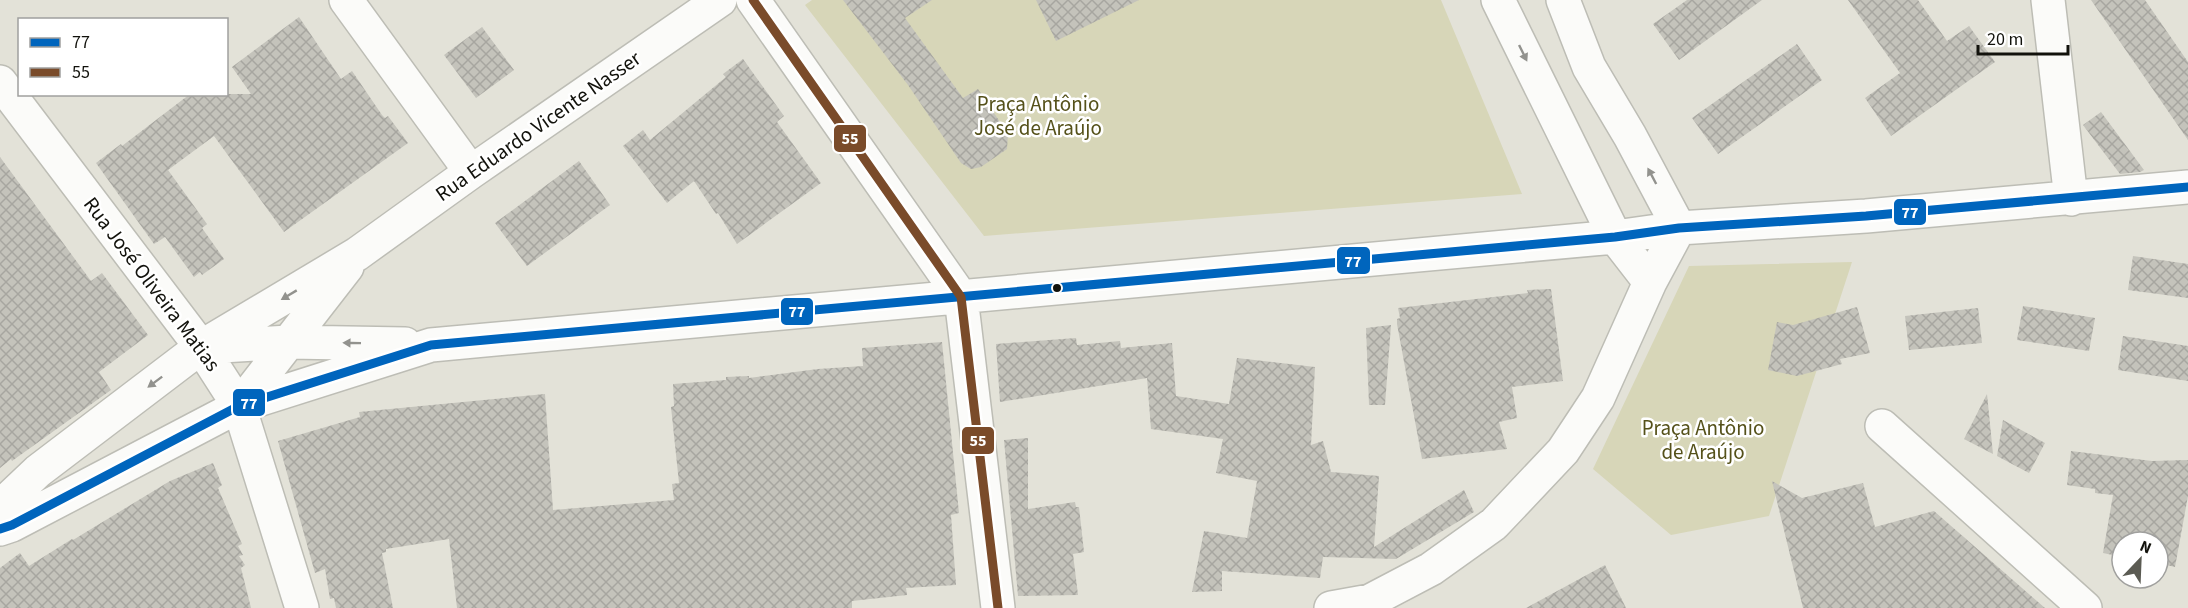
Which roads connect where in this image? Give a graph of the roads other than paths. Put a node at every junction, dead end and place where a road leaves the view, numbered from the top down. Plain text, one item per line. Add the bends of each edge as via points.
1 (346, 0) edge
2 (720, 0) edge
3 (753, 0) edge
4 (1498, 0) edge
5 (1563, 0) edge
6 (2048, 0) edge
7 (3, 92) edge
8 (471, 172) junction
9 (2188, 187) edge
10 (2071, 199) junction
11 (1679, 228) junction
12 (1615, 237) junction
13 (357, 254) junction
14 (1650, 282) junction
15 (961, 297) junction
16 (289, 342) junction
17 (431, 345) junction
18 (201, 347) junction
19 (239, 406) junction
20 (1881, 426) dead end
21 (0, 507) edge
22 (0, 529) edge
23 (302, 608) edge
24 (998, 608) edge
25 (1331, 608) edge
26 (2085, 608) edge

1 - 8 street
2 - 8 street, Rua Eduardo Vicente Nasser
3 - 15 street
4 -> 12 street
11 -> 5 street via 1589,67
6 - 10 street
7 - 18 street, Rua José Oliveira Matias
8 - 13 street, Rua Eduardo Vicente Nasser
9 - 10 street
10 - 11 street
11 - 12 street
11 - 14 street
12 - 14 street
12 - 15 street
13 - 16 street, Rua Eduardo Vicente Nasser
13 -> 18 street, Rua Eduardo Vicente Nasser
14 - 25 street via 1598,398 1563,451 1502,516 1431,569 1370,601
15 - 17 street
15 - 24 street
17 -> 16 street
16 - 18 street
16 - 19 street, Rua Eduardo Vicente Nasser
17 - 19 street
18 - 19 street, Rua José Oliveira Matias
18 -> 21 street, Rua Eduardo Vicente Nasser via 38,471
19 - 22 street
19 - 23 street, Rua José Oliveira Matias
20 - 26 street

